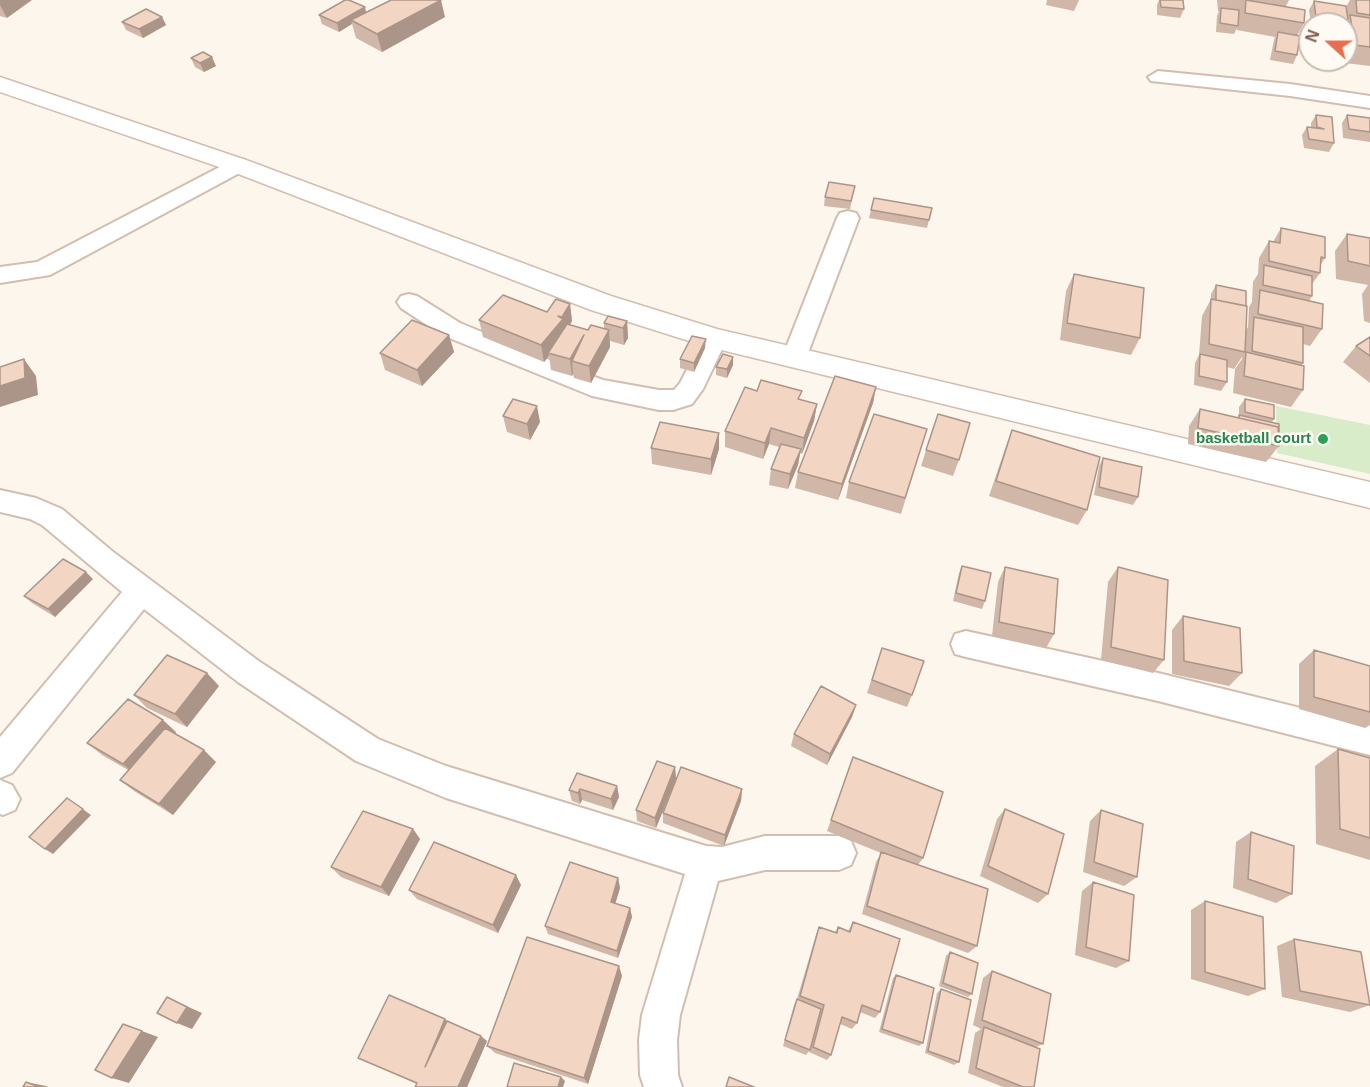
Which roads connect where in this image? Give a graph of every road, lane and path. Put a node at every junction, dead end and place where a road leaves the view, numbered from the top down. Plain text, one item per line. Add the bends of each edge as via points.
1 (1158, 77) dead end
2 (0, 84) edge
3 (1370, 102) edge
4 (237, 165) junction
5 (848, 218) dead end
6 (0, 276) edge
7 (409, 302) dead end
8 (715, 339) junction
9 (794, 358) junction
10 (1370, 495) edge
11 (0, 501) edge
12 (141, 590) junction
13 (966, 644) dead end
14 (1370, 740) edge
15 (0, 762) edge
16 (839, 853) dead end
17 (706, 863) junction
18 (663, 1087) edge

1 - 3 street
2 - 4 street
4 - 6 street via 50,265
4 - 8 street via 602,303
5 - 9 street
7 - 8 street via 451,328 553,372 601,389 659,400 683,397
8 - 9 street
9 - 10 street
11 - 12 street via 52,517
12 - 15 street
12 - 17 street via 249,672 367,750 486,795
13 - 14 street
16 - 17 street via 765,853 722,864
17 - 18 street via 661,1015 658,1040

